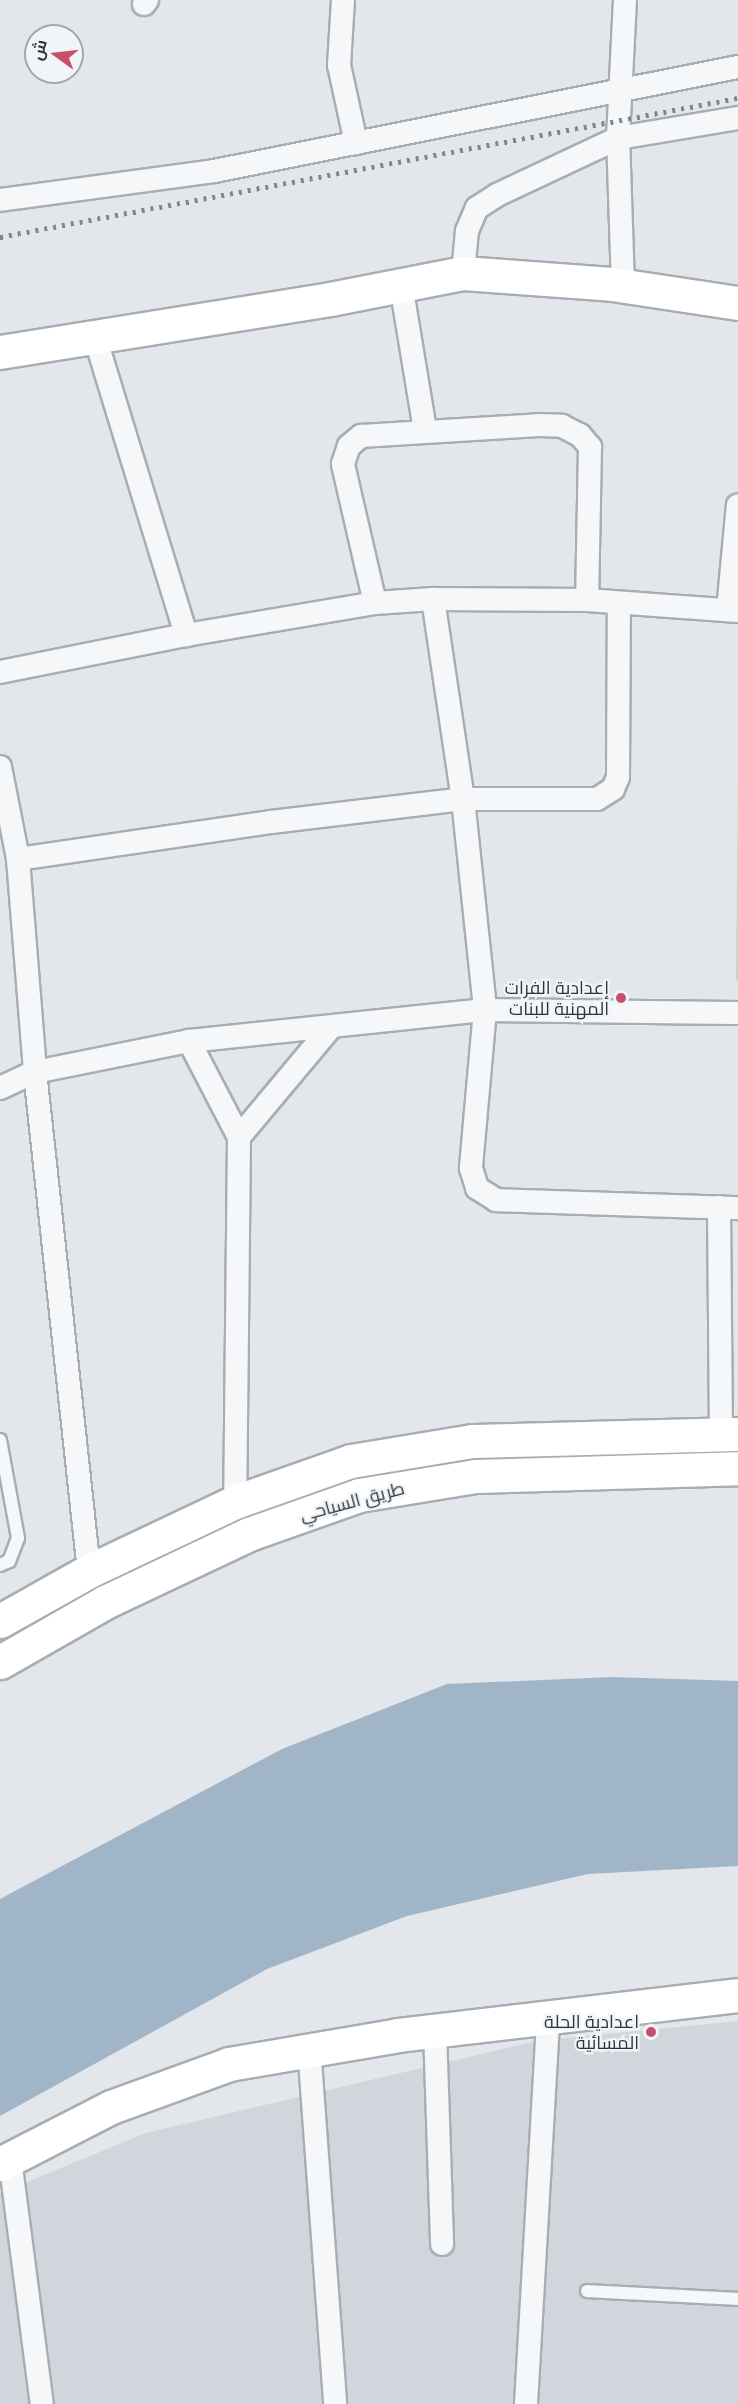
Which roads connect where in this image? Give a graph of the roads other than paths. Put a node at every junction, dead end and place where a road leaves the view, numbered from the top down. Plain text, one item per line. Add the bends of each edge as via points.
1 (343, 0) edge
2 (625, 0) edge
3 (738, 67) edge
4 (619, 92) junction
5 (738, 118) edge
6 (618, 138) junction
7 (356, 143) junction
8 (0, 200) edge
9 (463, 273) junction
10 (401, 285) junction
11 (623, 286) junction
12 (738, 303) edge
13 (95, 337) junction
14 (0, 352) edge
15 (425, 430) junction
16 (738, 505) edge
17 (433, 599) junction
18 (587, 600) junction
19 (375, 603) junction
20 (619, 603) junction
21 (733, 610) edge
22 (186, 634) junction
23 (0, 672) edge
24 (0, 767) edge
25 (463, 799) junction
26 (18, 859) junction
27 (484, 1010) junction
28 (738, 1013) edge
29 (330, 1028) junction
30 (189, 1041) junction
31 (36, 1072) junction
32 (0, 1088) edge
33 (239, 1137) junction
34 (729, 1208) edge
35 (729, 1434) edge
36 (0, 1440) edge
37 (428, 1447) junction
38 (378, 1455) junction
39 (738, 1468) edge
40 (432, 1482) junction
41 (385, 1490) junction
42 (235, 1502) junction
43 (0, 1565) edge
44 (89, 1571) junction
45 (0, 1621) edge
46 (0, 1662) edge
47 (738, 1995) edge
48 (548, 2017) junction
49 (435, 2030) junction
50 (309, 2047) junction
51 (5, 2162) edge
52 (442, 2244) dead end
53 (587, 2291) dead end
54 (738, 2299) edge
55 (42, 2404) edge
56 (335, 2404) edge
57 (526, 2404) edge

1 - 7 street via 339,65
2 - 4 street
3 - 4 street
4 - 6 street
4 - 7 street
5 - 6 street
6 - 9 street via 477,208 467,231
6 - 11 street
7 - 8 street via 214,171
9 - 10 main road
9 - 11 main road
10 - 13 main road
10 - 15 street
11 - 12 main road
13 - 14 main road
13 - 22 street
15 - 18 street via 539,425 562,426 580,435 590,447
15 - 19 street via 361,435 348,446 343,464
16 - 21 street
17 - 18 street
17 - 19 street
17 - 25 street
18 - 20 street
19 - 22 street
20 - 21 street
20 - 25 street via 618,777 613,789 597,799
22 - 23 street
24 - 26 street
25 - 26 street
25 - 27 street
26 - 31 street
27 - 28 street
27 - 29 street
27 - 34 street via 471,1167 477,1188 496,1200
29 - 30 street
29 - 33 street
30 - 31 street
30 - 33 street
31 - 32 street
31 - 44 street
33 - 42 street
34 - 35 street
35 - 37 main road, طريق السياحي via 472,1441
36 - 43 lane via 18,1538 9,1562
37 - 38 main road, طريق السياحي
37 - 40 main road via 422,1469
38 - 41 main road via 389,1466
38 - 42 main road, طريق السياحي via 292,1479
39 - 40 main road, طريق السياحي via 535,1472
40 - 41 main road, طريق السياحي
41 - 46 main road, طريق السياحي via 303,1512 249,1534 105,1602
42 - 44 main road, طريق السياحي
44 - 45 main road, طريق السياحي
47 - 48 main road
48 - 49 main road
48 - 57 street
49 - 50 main road
49 - 52 street
50 - 51 main road via 229,2064 111,2107
50 - 56 street
51 - 55 street
53 - 54 lane

